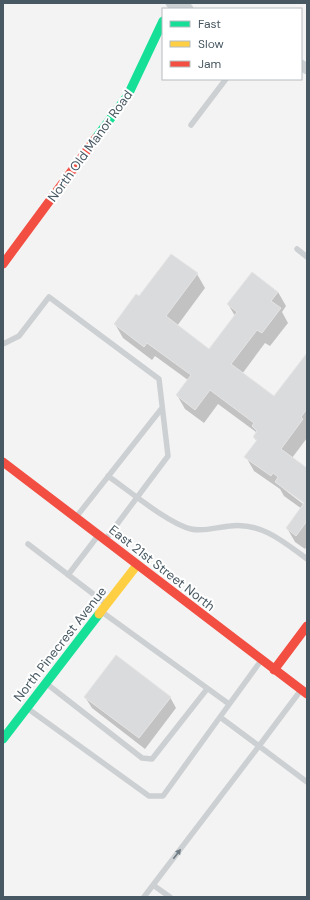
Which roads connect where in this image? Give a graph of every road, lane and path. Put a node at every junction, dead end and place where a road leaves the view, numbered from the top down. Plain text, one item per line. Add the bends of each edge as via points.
1 (170, 3) edge
2 (185, 8) edge
3 (162, 23) edge
4 (225, 80) edge
5 (192, 125) dead end
6 (297, 249) dead end
7 (307, 257) edge
8 (3, 264) edge
9 (3, 344) edge
10 (162, 408) junction
11 (3, 462) edge
12 (108, 476) junction
13 (138, 498) junction
14 (76, 518) junction
15 (101, 538) junction
16 (28, 544) dead end
17 (307, 559) edge
18 (137, 566) junction
19 (68, 575) junction
20 (104, 608) junction
21 (307, 626) edge
22 (262, 660) junction
23 (274, 670) junction
24 (46, 683) junction
25 (207, 688) junction
26 (304, 692) edge
27 (229, 704) junction
28 (27, 708) junction
29 (220, 717) junction
30 (3, 739) edge
31 (259, 746) junction
32 (307, 782) edge
33 (153, 885) junction
34 (144, 897) edge
35 (170, 897) edge

1 - 2 street
3 - 8 street, North Old Manor Road via 128,95
4 - 5 lane
6 - 7 lane
9 - 10 lane via 19,336 49,297 159,379
10 - 12 lane
10 - 13 lane via 168,456
11 - 14 street, East 21st Street North
12 - 13 lane
12 - 14 lane
13 - 15 lane
13 - 17 lane via 178,525 190,529 252,526 274,536
14 - 15 street, East 21st Street North
15 - 18 street, East 21st Street North
15 - 19 lane
16 - 19 lane
18 - 20 street, North Pinecrest Avenue
18 - 22 street, East 21st Street North
19 - 20 lane
20 - 24 street, North Pinecrest Avenue
20 - 25 lane
21 - 23 street
22 - 23 street, East 21st Street North
22 - 27 lane
23 - 26 street, East 21st Street North
24 - 25 lane via 142,758 152,759
24 - 28 street, North Pinecrest Avenue
25 - 27 lane
26 - 31 lane
27 - 29 lane
28 - 29 lane via 149,796 163,796
28 - 30 street, North Pinecrest Avenue
29 - 31 lane
31 - 32 lane
33 -> 31 lane
33 - 34 lane
33 - 35 lane

